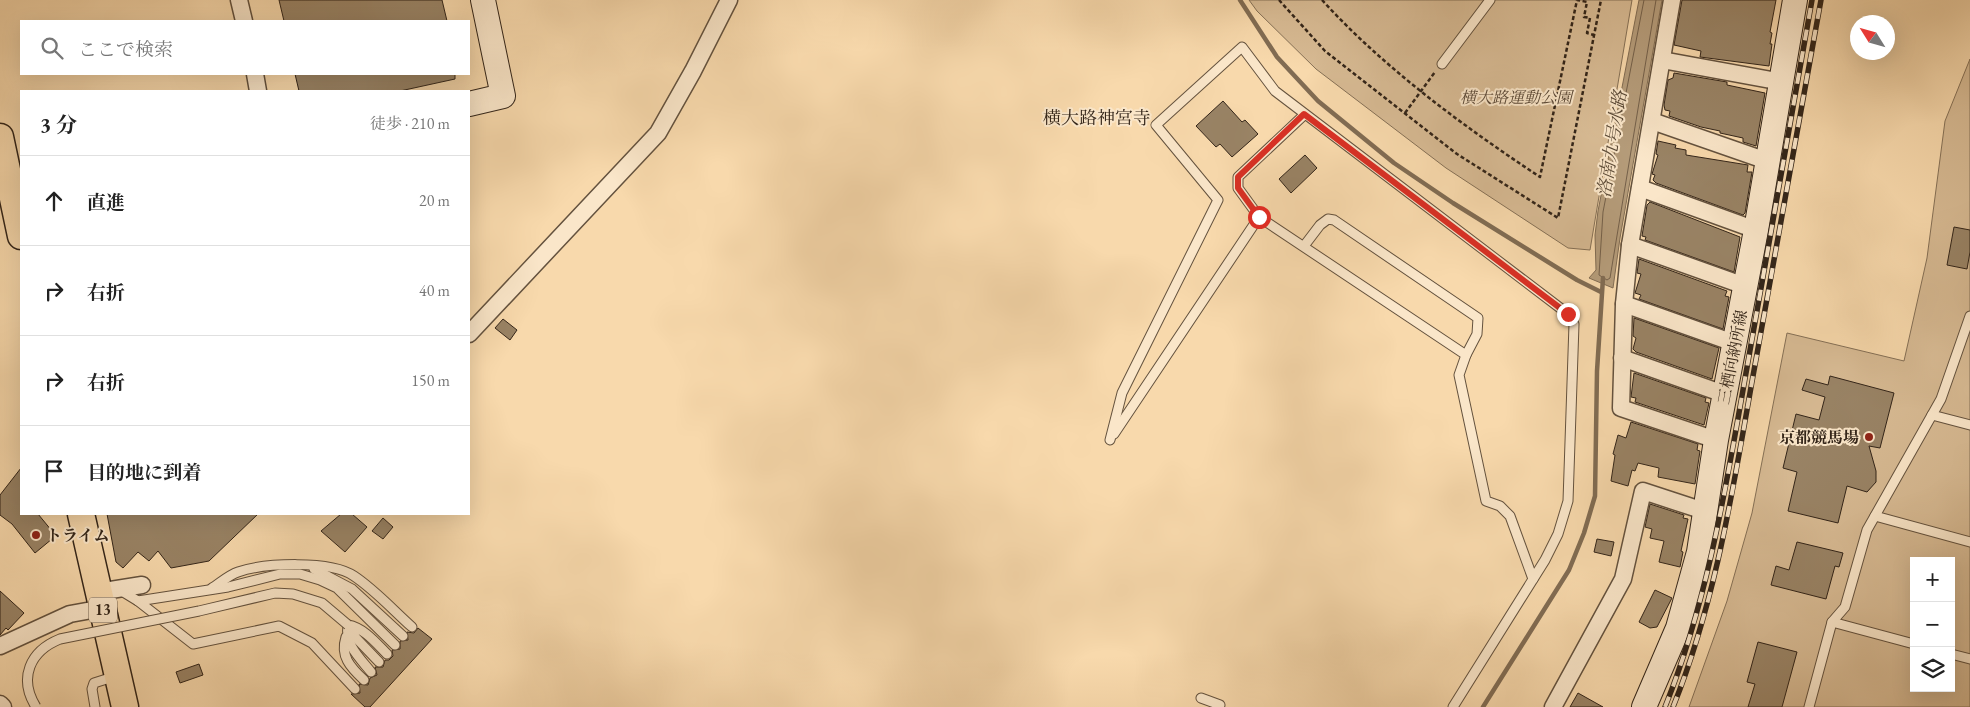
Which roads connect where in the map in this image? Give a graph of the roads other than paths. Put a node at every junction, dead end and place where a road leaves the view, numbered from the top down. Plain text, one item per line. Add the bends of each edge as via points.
1 (239, 0) edge
2 (483, 0) edge
3 (729, 0) edge
4 (1490, 0) edge
5 (1672, 0) edge
6 (1795, 0) edge
7 (244, 20) edge
8 (1662, 60) junction
9 (1442, 64) road end
10 (255, 75) edge
11 (1782, 82) junction
12 (258, 90) edge
13 (470, 104) edge
14 (1304, 114) junction
15 (1652, 121) junction
16 (0, 137) edge
17 (1767, 161) junction
18 (1640, 188) junction
19 (18, 206) edge
20 (1259, 217) junction
21 (20, 226) edge
22 (1756, 230) junction
23 (1630, 244) junction
24 (1304, 246) junction
25 (1745, 286) junction
26 (1624, 304) junction
27 (1970, 316) edge
28 (470, 333) edge
29 (1734, 343) junction
30 (1466, 355) junction
31 (1622, 358) junction
32 (1724, 394) junction
33 (1932, 415) junction
34 (1970, 425) edge
35 (1716, 440) junction
36 (1704, 511) junction
37 (81, 515) edge
38 (1875, 516) junction
39 (1970, 542) edge
40 (305, 565) junction
41 (1533, 579) junction
42 (142, 585) dead end
43 (212, 589) junction
44 (106, 597) junction
45 (138, 601) junction
46 (1832, 622) junction
47 (348, 625) junction
48 (412, 627) dead end
49 (403, 636) dead end
50 (346, 637) junction
51 (1910, 643) edge
52 (395, 645) dead end
53 (0, 646) edge
54 (388, 654) dead end
55 (1955, 655) edge
56 (1970, 659) edge
57 (380, 662) dead end
58 (371, 672) dead end
59 (109, 678) junction
60 (364, 680) dead end
61 (355, 689) dead end
62 (1201, 698) dead end
63 (0, 704) edge
64 (1220, 705) dead end
65 (2, 707) edge
66 (36, 707) edge
67 (95, 707) edge
68 (125, 707) edge
69 (1453, 707) edge
70 (1553, 707) edge
71 (1644, 707) edge
72 (1809, 707) edge

1 - 7 street
2 - 13 main road via 503,96
3 - 28 street via 658,133
4 - 9 lane
5 - 8 street
6 - 11 main road, 三栖向納所線
8 - 11 street
8 - 15 street
10 - 12 street
11 - 17 main road, 三栖向納所線
14 - 20 lane via 1238,177 1238,188
14 - 20 lane via 1275,90 1242,46 1156,125 1218,200 1122,393 1110,440
14 - 41 lane via 1568,314 1574,324 1568,501 1558,534
15 - 17 street
15 - 18 street
16 - 19 main road
17 - 22 main road, 三栖向納所線
18 - 22 street
18 - 23 street
19 - 21 main road
20 - 24 lane
22 - 25 main road, 三栖向納所線
23 - 25 street
23 - 26 street
24 - 30 lane
24 - 30 lane via 1320,225 1328,219 1334,220 1478,318 1477,334
25 - 29 main road, 三栖向納所線
26 - 29 street
26 - 31 street
27 - 33 lane
29 - 32 main road, 三栖向納所線
30 - 41 lane via 1459,375 1486,501 1500,506 1510,516
31 - 32 street
31 - 35 street via 1621,408
32 - 35 main road, 三栖向納所線
33 - 34 lane
33 - 38 lane
35 - 36 main road, 三栖向納所線
36 - 70 street via 1643,490 1623,579
36 - 71 main road, 三栖向納所線 via 1699,552 1678,628
37 - 44 main road, 13
38 - 39 lane
38 - 46 lane via 1867,530 1845,607
40 - 43 lane via 257,567 236,572
40 - 48 lane via 332,568 353,575
40 - 49 lane via 352,589
41 - 69 lane
42 - 44 street
43 - 45 lane
43 - 52 lane via 280,574 300,574 320,580 337,588
44 - 45 lane
44 - 53 street
44 - 59 main road, 13
45 - 61 lane via 193,644 279,626 312,643
46 - 51 lane
46 - 72 lane
47 - 50 lane
47 - 54 lane via 362,631
47 - 57 lane
47 - 66 lane, bridge via 322,603 293,594 276,593 60,638 39,650 28,671 27,688
50 - 58 lane
50 - 60 lane via 343,647 346,657 351,668
55 - 56 lane
59 - 67 lane via 94,683
59 - 68 main road, 13
62 - 64 lane
63 - 65 street

